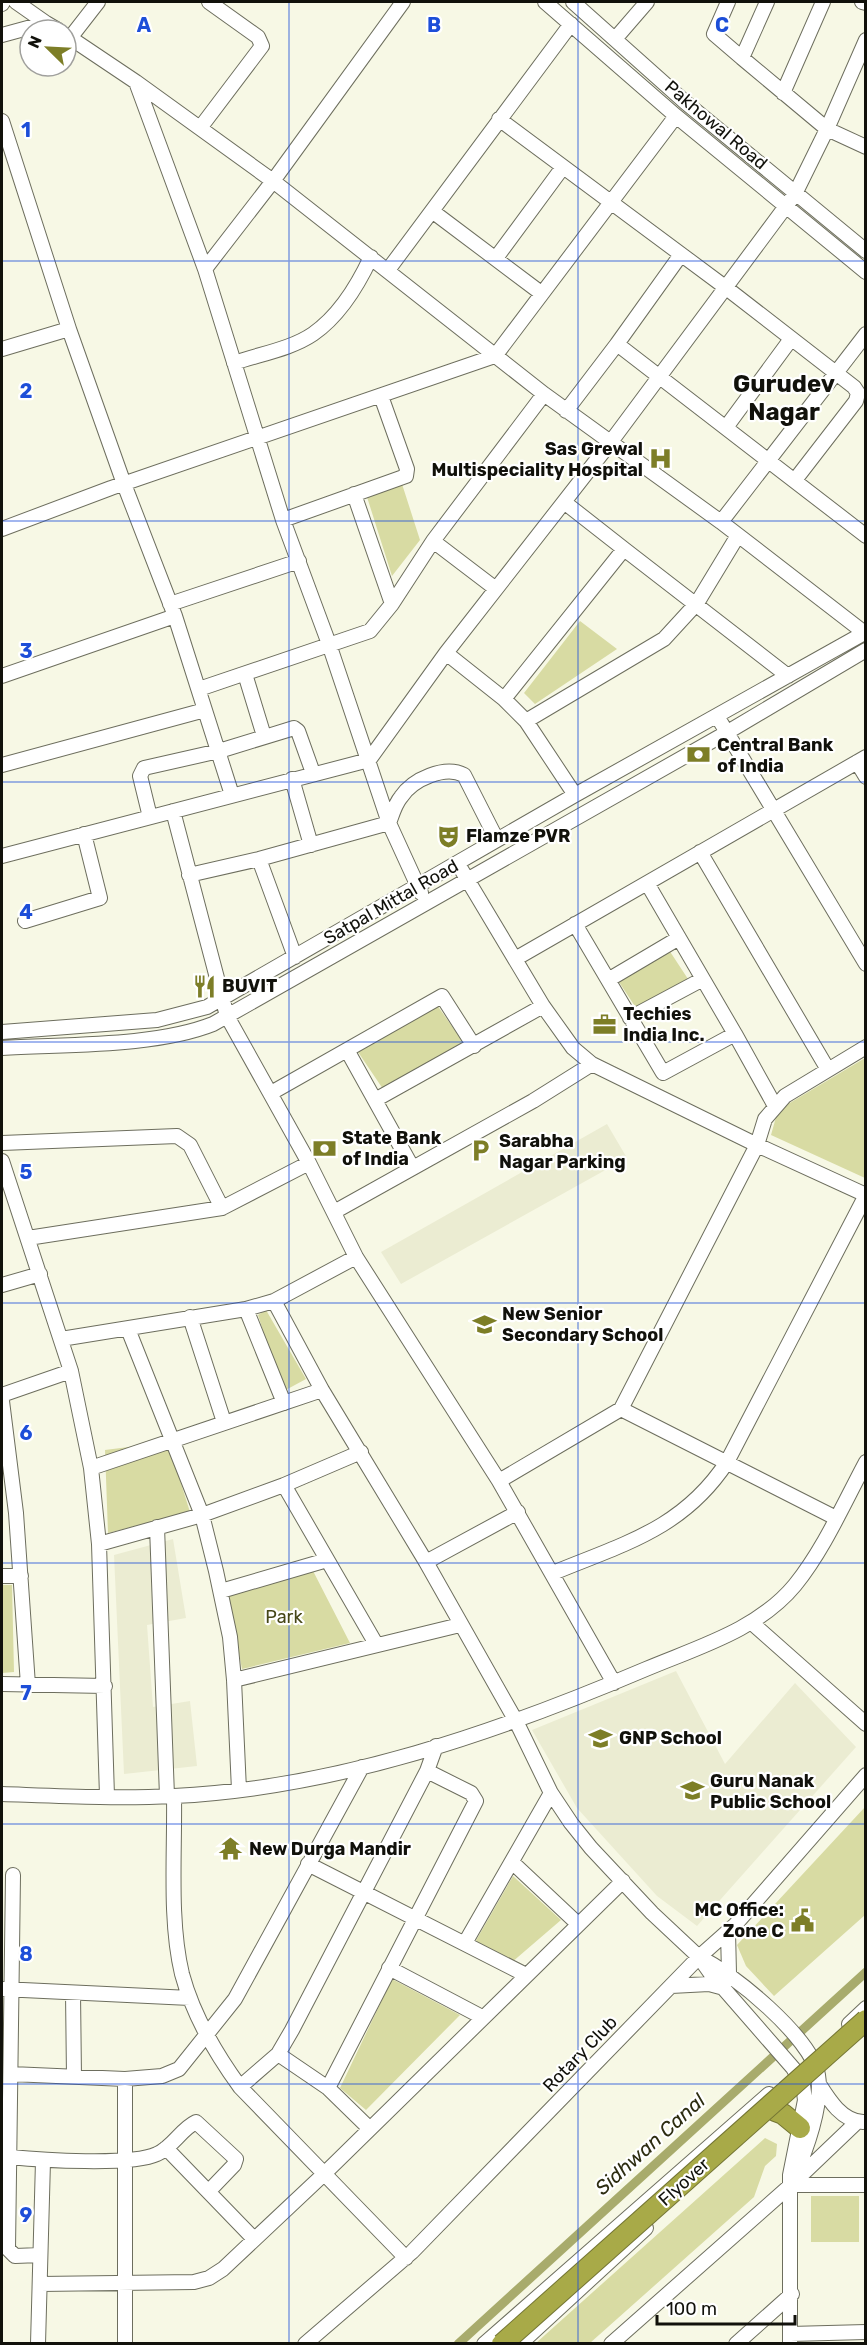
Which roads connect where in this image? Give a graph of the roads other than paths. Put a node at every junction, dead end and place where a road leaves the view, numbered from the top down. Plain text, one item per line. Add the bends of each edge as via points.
1 (16, 2) edge
2 (98, 2) edge
3 (209, 2) edge
4 (403, 2) edge
5 (545, 2) edge
6 (573, 2) edge
7 (647, 2) edge
8 (728, 2) edge
9 (767, 2) edge
10 (823, 2) edge
11 (40, 18) edge
12 (78, 21) edge
13 (572, 24) junction
14 (18, 30) edge
15 (2, 34) edge
16 (615, 39) junction
17 (866, 40) edge
18 (78, 43) edge
19 (742, 58) junction
20 (862, 58) edge
21 (136, 82) junction
22 (783, 93) junction
23 (676, 116) junction
24 (499, 119) junction
25 (2, 121) edge
26 (200, 128) junction
27 (827, 129) junction
28 (866, 147) edge
29 (563, 167) junction
30 (273, 181) junction
31 (795, 194) junction
32 (610, 203) junction
33 (786, 207) junction
34 (432, 211) junction
35 (866, 251) edge
36 (680, 256) junction
37 (371, 257) junction
38 (496, 258) junction
39 (205, 269) junction
40 (388, 270) junction
41 (866, 272) edge
42 (725, 287) junction
43 (541, 293) junction
44 (69, 329) junction
45 (866, 334) edge
46 (791, 339) junction
47 (617, 344) junction
48 (2, 350) edge
49 (495, 356) junction
50 (234, 363) junction
51 (836, 373) junction
52 (659, 376) junction
53 (544, 394) junction
54 (381, 396) junction
55 (566, 411) junction
56 (727, 426) junction
57 (258, 438) junction
58 (610, 443) junction
59 (770, 461) junction
60 (795, 480) junction
61 (124, 484) junction
62 (354, 494) junction
63 (564, 502) junction
64 (283, 520) junction
65 (721, 522) junction
66 (2, 529) edge
67 (866, 536) edge
68 (737, 537) junction
69 (433, 542) junction
70 (624, 549) junction
71 (299, 561) junction
72 (496, 589) junction
73 (697, 603) junction
74 (392, 604) junction
75 (173, 610) junction
76 (865, 633) edge
77 (329, 644) junction
78 (866, 650) edge
79 (446, 653) junction
80 (245, 674) junction
81 (2, 676) edge
82 (788, 676) junction
83 (199, 689) junction
84 (504, 699) junction
85 (205, 710) junction
86 (717, 716) junction
87 (526, 721) junction
88 (726, 733) junction
89 (264, 736) junction
90 (219, 751) junction
91 (369, 760) junction
92 (861, 760) edge
93 (2, 765) edge
94 (313, 773) junction
95 (866, 777) edge
96 (292, 779) junction
97 (232, 795) junction
98 (575, 795) junction
99 (173, 811) junction
100 (773, 812) junction
101 (150, 817) junction
102 (389, 823) junction
103 (84, 834) junction
104 (497, 840) junction
105 (311, 845) junction
106 (700, 852) junction
107 (2, 856) edge
108 (259, 859) junction
109 (458, 864) junction
110 (189, 875) junction
111 (467, 879) junction
112 (647, 883) junction
113 (418, 887) junction
114 (426, 903) junction
115 (25, 921) dead end
116 (575, 924) junction
117 (679, 938) junction
118 (295, 957) junction
119 (515, 959) junction
120 (866, 964) edge
121 (703, 978) junction
122 (608, 981) junction
123 (222, 999) junction
124 (543, 1006) junction
125 (227, 1016) junction
126 (630, 1018) junction
127 (2, 1032) edge
128 (735, 1034) junction
129 (474, 1046) junction
130 (866, 1047) edge
131 (2, 1048) edge
132 (347, 1050) junction
133 (592, 1064) junction
134 (827, 1068) junction
135 (271, 1093) junction
136 (375, 1100) junction
137 (775, 1106) junction
138 (2, 1143) edge
139 (757, 1145) junction
140 (2, 1161) edge
141 (309, 1163) junction
142 (412, 1167) junction
143 (6, 1186) edge
144 (222, 1208) junction
145 (334, 1212) junction
146 (28, 1238) junction
147 (356, 1257) junction
148 (40, 1274) junction
149 (2, 1285) edge
150 (274, 1300) junction
151 (246, 1309) junction
152 (190, 1317) junction
153 (128, 1329) junction
154 (61, 1340) junction
155 (71, 1371) junction
156 (322, 1390) junction
157 (2, 1395) edge
158 (2, 1401) edge
159 (284, 1403) junction
160 (621, 1409) junction
161 (224, 1422) junction
162 (171, 1442) junction
163 (361, 1452) junction
164 (727, 1462) junction
165 (866, 1462) edge
166 (91, 1468) junction
167 (499, 1481) junction
168 (284, 1485) junction
169 (518, 1512) junction
170 (16, 1513) junction
171 (2, 1514) edge
172 (202, 1515) junction
173 (836, 1518) junction
174 (157, 1527) junction
175 (99, 1544) junction
176 (327, 1560) junction
177 (426, 1562) junction
178 (553, 1573) junction
179 (2, 1576) edge
180 (21, 1576) junction
181 (221, 1592) junction
182 (752, 1623) junction
183 (460, 1625) junction
184 (376, 1644) junction
185 (234, 1680) junction
186 (614, 1683) junction
187 (2, 1684) edge
188 (28, 1684) junction
189 (105, 1686) junction
190 (516, 1721) junction
191 (866, 1724) edge
192 (436, 1746) junction
193 (362, 1767) junction
194 (426, 1771) junction
195 (866, 1775) edge
196 (238, 1790) junction
197 (551, 1793) junction
198 (2, 1794) edge
199 (107, 1796) junction
200 (170, 1796) junction
201 (513, 1863) junction
202 (308, 1864) junction
203 (13, 1875) dead end
204 (623, 1881) junction
205 (363, 1891) junction
206 (415, 1918) junction
207 (578, 1924) junction
208 (728, 1932) junction
209 (465, 1943) junction
210 (699, 1956) junction
211 (389, 1968) junction
212 (729, 1973) junction
213 (526, 1975) junction
214 (670, 1986) junction
215 (724, 1988) junction
216 (6, 1990) edge
217 (73, 1993) junction
218 (190, 1998) junction
219 (866, 2008) edge
220 (482, 2017) junction
221 (866, 2020) edge
222 (866, 2029) edge
223 (208, 2036) junction
224 (278, 2054) junction
225 (811, 2055) junction
226 (10, 2074) junction
227 (798, 2075) junction
228 (74, 2077) junction
229 (819, 2078) junction
230 (125, 2079) junction
231 (240, 2087) junction
232 (328, 2088) junction
233 (775, 2111) junction
234 (861, 2122) edge
235 (800, 2127) junction
236 (369, 2128) junction
237 (166, 2148) junction
238 (10, 2157) junction
239 (125, 2159) junction
240 (43, 2161) junction
241 (324, 2174) junction
242 (790, 2185) junction
243 (866, 2185) edge
244 (209, 2191) junction
245 (253, 2238) junction
246 (40, 2255) junction
247 (406, 2258) junction
248 (40, 2284) junction
249 (125, 2285) junction
250 (792, 2294) junction
251 (866, 2332) edge
252 (790, 2338) edge
253 (38, 2343) edge
254 (125, 2343) edge
255 (305, 2343) edge
256 (483, 2343) edge
257 (502, 2343) edge
258 (520, 2343) edge
259 (612, 2343) edge
260 (736, 2343) edge

1 - 11 street
2 - 12 street
3 - 26 street via 258,37 262,46
4 - 30 street
5 - 13 street, Pakhowal Road
6 - 16 street, Pakhowal Road
7 - 16 street
8 - 19 street via 714,34
9 - 19 street
10 - 22 street
13 - 23 street, Pakhowal Road
13 - 24 street
14 - 15 street
16 - 31 street, Pakhowal Road
17 - 20 street
18 - 21 street
19 - 22 street
20 - 27 street
21 - 26 street
21 - 39 street
22 - 27 street
23 - 32 street
23 - 33 street, Pakhowal Road
24 - 29 street
24 - 34 street
25 - 44 street
26 - 30 street
27 - 28 street
27 - 31 street
29 - 32 street
29 - 38 street
30 - 37 street
30 - 39 street
31 - 33 street
31 - 35 street, Pakhowal Road
32 - 36 street
32 - 43 street
33 - 41 street, Pakhowal Road
33 - 42 street
34 - 38 street
34 - 40 street
36 - 42 street
36 - 47 street
37 - 40 street
37 - 50 street via 338,310 313,334
38 - 43 street
39 - 50 street
40 - 49 street
42 - 46 street
42 - 52 street
43 - 49 street
44 - 48 street
44 - 61 street
45 - 51 street
46 - 51 street
46 - 56 street
47 - 52 street
47 - 55 street
49 - 53 street
49 - 54 street
50 - 57 street
51 - 59 street
51 - 60 street via 854,387 858,397
52 - 56 street
52 - 58 street
53 - 55 street
53 - 69 street
54 - 57 street
54 - 62 street via 407,472 404,477
55 - 58 street
56 - 59 street
57 - 61 street
57 - 64 street
58 - 63 street
58 - 65 street
59 - 60 street
59 - 65 street
60 - 67 street
61 - 66 street
61 - 75 street
62 - 64 street
62 - 74 street
63 - 70 street
63 - 72 street
64 - 71 street
65 - 68 street
68 - 73 street
68 - 76 street
69 - 72 street
69 - 74 street
70 - 73 street
70 - 84 street
71 - 75 street
71 - 77 street
72 - 79 street
73 - 82 street
73 - 87 street via 650,650
74 - 77 street via 370,631
75 - 81 street
75 - 83 street
76 - 82 street, Satpal Mittal Road
77 - 80 street
77 - 91 street
78 - 88 street, Satpal Mittal Road
79 - 84 street
79 - 91 street
80 - 83 street
80 - 89 street
82 - 86 street, Satpal Mittal Road
83 - 85 street
84 - 87 street
85 - 90 street
85 - 93 street
86 - 88 street
86 - 98 street, Satpal Mittal Road
87 - 98 street
88 - 100 street
88 - 111 street, Satpal Mittal Road
89 - 90 street
89 - 94 street via 297,729
90 - 97 street
90 - 101 street via 141,771
91 - 94 street
91 - 102 street
92 - 95 street
92 - 100 street
94 - 96 street
96 - 97 street
96 - 105 street
97 - 99 street
98 - 104 street, Satpal Mittal Road
99 - 101 street
99 - 110 street
100 - 106 street
100 - 120 street
101 - 103 street
102 - 104 street via 408,788 445,770 455,771 464,775
102 - 105 street
102 - 113 street
103 - 107 street
103 - 115 street via 100,898
104 - 109 street, Satpal Mittal Road
105 - 108 street
106 - 112 street
106 - 134 street
108 - 110 street
108 - 118 street
109 - 111 street
109 - 113 street, Satpal Mittal Road
110 - 123 street
111 - 114 street, Satpal Mittal Road
111 - 119 street
112 - 116 street
112 - 117 street
113 - 114 street
113 - 118 street, Satpal Mittal Road
114 - 125 street, Satpal Mittal Road
116 - 119 street
116 - 122 street
117 - 121 street
117 - 122 street
118 - 123 street, Satpal Mittal Road
119 - 124 street
121 - 126 street
121 - 128 street
122 - 126 street
123 - 125 street
123 - 127 street, Satpal Mittal Road via 192,1012 157,1020
124 - 129 street
124 - 133 street via 573,1048
125 - 131 street, Satpal Mittal Road via 192,1032 157,1038
125 - 135 street
126 - 128 street via 663,1073
128 - 137 street
129 - 132 street via 442,996
129 - 136 street
130 - 134 street
132 - 135 street
132 - 136 street
133 - 139 street
133 - 142 street via 534,1101
134 - 137 street
135 - 141 street
136 - 142 street
137 - 139 street via 765,1119
138 - 144 street via 177,1136 190,1145
139 - 160 street
139 - 164 street via 866,1195
140 - 143 street
141 - 144 street
141 - 145 street
142 - 145 street
143 - 146 street
144 - 146 street
145 - 147 street
146 - 148 street
147 - 150 street
147 - 167 street
148 - 149 street
148 - 154 street
150 - 151 street
150 - 156 street
151 - 152 street
151 - 159 street
152 - 153 street
152 - 161 street
153 - 154 street
153 - 162 street
154 - 155 street
155 - 157 street
155 - 166 street
156 - 159 street
156 - 163 street
158 - 170 street
159 - 161 street
160 - 164 street
160 - 167 street
161 - 162 street
162 - 166 street
162 - 172 street
163 - 168 street
163 - 177 street
164 - 173 street
164 - 178 street via 697,1501 659,1528
165 - 173 street
166 - 175 street
167 - 169 street
168 - 172 street
168 - 176 street
169 - 177 street
169 - 178 street
170 - 171 street
170 - 180 street
172 - 174 street
172 - 181 street
173 - 182 street via 794,1586
174 - 175 street
174 - 200 street
175 - 189 street
176 - 181 street
176 - 184 street
177 - 183 street
178 - 186 street
179 - 180 street
180 - 188 street
181 - 185 street
182 - 186 street
182 - 191 street
183 - 184 street
183 - 190 street
184 - 185 street
185 - 196 street
186 - 190 street
187 - 188 street
188 - 189 street
189 - 199 street
190 - 192 street
190 - 197 street
192 - 193 street
192 - 194 street
193 - 196 street
193 - 202 street
194 - 205 street
194 - 206 street via 471,1793 476,1801
195 - 208 street, Rotary Club
196 - 200 street
197 - 201 street
197 - 204 street via 591,1848
198 - 199 street
199 - 200 street
200 - 218 street via 176,1937
201 - 207 street
201 - 209 street
202 - 205 street
202 - 223 street via 247,1979
203 - 216 street
204 - 207 street
204 - 210 street
205 - 206 street
205 - 224 street
206 - 209 street
206 - 211 street
207 - 213 street
208 - 210 street, Rotary Club
208 - 212 street
209 - 213 street
210 - 212 street
210 - 214 street, Rotary Club
210 - 215 street
211 - 220 street
211 - 232 street
212 - 225 street
213 - 220 street
214 - 215 street via 709,1984
214 - 247 street, Rotary Club
215 - 227 street
216 - 217 street
216 - 226 street
217 - 218 street
217 - 228 street
218 - 223 street
219 - 225 street
220 - 236 street
221 - 257 highway, Flyover, bridge
222 - 229 street
223 - 230 street via 179,2069 162,2076
223 - 231 street
224 - 231 street
224 - 232 street
225 - 227 street
225 - 229 street
226 - 228 street
226 - 238 street
227 - 229 street
227 - 233 street
227 - 235 street via 805,2100
227 - 256 street via 723,2133
228 - 230 street
229 - 234 street via 838,2110
229 - 242 street via 806,2149
230 - 239 street
231 - 241 street
232 - 236 street
233 - 235 highway
233 - 258 street
234 - 242 street
235 - 242 street
236 - 241 street
237 - 239 street via 142,2160
237 - 244 street
237 - 244 street via 193,2123 201,2123 236,2159
238 - 240 street
238 - 246 street via 8,2248 15,2256
239 - 240 street
239 - 249 street
240 - 246 street
241 - 245 street
241 - 247 street
242 - 243 street
242 - 250 street
242 - 259 street
244 - 245 street
245 - 249 street via 209,2278
246 - 248 street
247 - 255 street, Rotary Club
248 - 249 street
248 - 253 street
249 - 254 street
250 - 252 street
250 - 260 street
251 - 252 street

